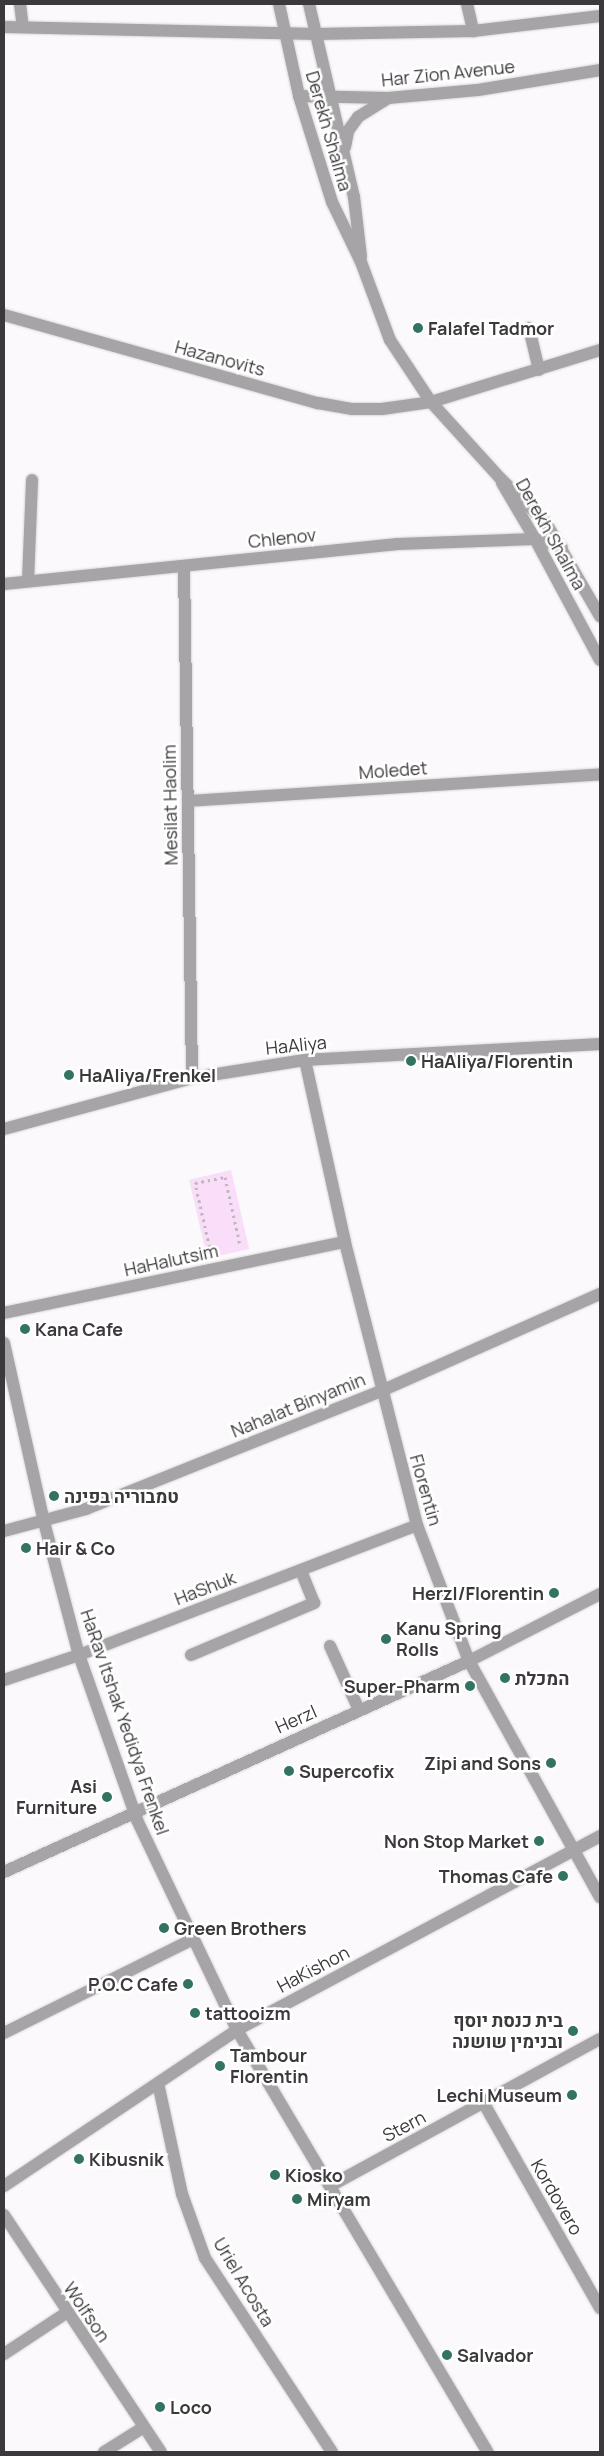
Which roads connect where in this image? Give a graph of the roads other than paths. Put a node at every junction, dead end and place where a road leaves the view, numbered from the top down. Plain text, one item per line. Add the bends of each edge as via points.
1 (20, 4) edge
2 (280, 4) edge
3 (309, 4) edge
4 (466, 4) edge
5 (600, 16) edge
6 (23, 27) junction
7 (4, 28) edge
8 (473, 31) junction
9 (286, 34) junction
10 (317, 34) junction
11 (600, 70) edge
12 (299, 96) junction
13 (332, 98) junction
14 (388, 98) junction
15 (344, 152) junction
16 (361, 262) junction
17 (4, 315) edge
18 (529, 328) dead end
19 (600, 350) edge
20 (539, 370) junction
21 (431, 402) junction
22 (500, 478) junction
23 (32, 480) dead end
24 (535, 539) junction
25 (562, 548) junction
26 (184, 566) junction
27 (28, 581) junction
28 (4, 584) edge
29 (600, 616) edge
30 (600, 660) edge
31 (600, 774) edge
32 (188, 801) junction
33 (600, 1044) edge
34 (305, 1060) junction
35 (192, 1078) junction
36 (4, 1129) edge
37 (345, 1242) junction
38 (600, 1294) edge
39 (4, 1313) edge
40 (4, 1343) edge
41 (381, 1390) junction
42 (9, 1391) edge
43 (44, 1522) junction
44 (416, 1525) junction
45 (4, 1532) edge
46 (301, 1570) junction
47 (600, 1594) edge
48 (330, 1646) dead end
49 (79, 1655) junction
50 (191, 1655) dead end
51 (469, 1661) junction
52 (4, 1680) edge
53 (360, 1710) junction
54 (134, 1812) junction
55 (600, 1836) edge
56 (571, 1850) junction
57 (4, 1872) edge
58 (600, 1897) edge
59 (192, 1939) junction
60 (237, 2030) junction
61 (4, 2033) edge
62 (600, 2039) edge
63 (158, 2083) junction
64 (483, 2102) junction
65 (4, 2186) edge
66 (330, 2186) junction
67 (4, 2215) edge
68 (600, 2308) edge
69 (66, 2313) junction
70 (4, 2354) edge
71 (144, 2427) junction
72 (104, 2452) edge
73 (161, 2452) edge
74 (332, 2452) edge
75 (488, 2452) edge

1 - 6 street
2 - 9 street, Derekh Shalma
3 - 10 street, Derekh Shalma
4 - 8 street
5 - 8 street
6 - 7 street
6 - 9 street
8 - 10 street
9 - 10 street
9 - 12 street, Derekh Shalma
10 - 13 street, Derekh Shalma
11 - 14 street, Har Zion Avenue via 478,90
12 - 13 street, Har Zion Avenue
12 - 16 street, Derekh Shalma via 332,202
13 - 14 street, Har Zion Avenue
13 - 15 street, Derekh Shalma
14 - 15 street via 358,117 345,140
15 - 16 street, Derekh Shalma via 360,231
16 - 21 street, Derekh Shalma via 390,340
17 - 21 street, Hazanovits via 318,403 352,409 382,409
18 - 20 street
19 - 20 street, Hazanovits
20 - 21 street, Hazanovits
21 - 22 street, Derekh Shalma
22 - 24 street, Derekh Shalma
22 - 25 street, Derekh Shalma via 539,514
23 - 27 street
24 - 25 street, Chlenov
24 - 26 street, Chlenov via 398,544
24 - 30 street, Derekh Shalma
25 - 29 street, Derekh Shalma
26 - 27 street, Chlenov
26 - 32 street, Mesilat Haolim
27 - 28 street, Chlenov
31 - 32 street, Moledet
32 - 35 street, Mesilat Haolim
33 - 34 street, HaAliya
34 - 35 street, HaAliya
34 - 37 street, Florentin
35 - 36 street, HaAliya
37 - 39 street, HaHalutsim
37 - 41 street, Florentin
38 - 41 street, Nahalat Binyamin
40 - 42 street, HaRav Itshak Yedidya Frenkel
41 - 43 street, Nahalat Binyamin via 86,1509
41 - 44 street, Florentin
42 - 43 street, HaRav Itshak Yedidya Frenkel
43 - 45 street, Nahalat Binyamin
43 - 49 street, HaRav Itshak Yedidya Frenkel
44 - 46 street, HaShuk
44 - 51 street, Florentin
46 - 49 street, HaShuk
46 - 50 street via 314,1603
47 - 51 street, Herzl
48 - 53 street
49 - 52 street, HaShuk
49 - 54 street, HaRav Itshak Yedidya Frenkel
51 - 53 street, Herzl
51 - 56 street, Florentin
53 - 54 street, Herzl
54 - 57 street, Herzl
54 - 59 street, HaRav Itshak Yedidya Frenkel
55 - 56 street, HaKishon
56 - 58 street, Florentin
56 - 60 street, HaKishon
59 - 60 street, HaRav Itshak Yedidya Frenkel
59 - 61 street
60 - 63 street, HaKishon
60 - 66 street, HaRav Itshak Yedidya Frenkel
62 - 64 street, Stern
63 - 65 street, HaKishon
63 - 74 street, Uriel Acosta via 182,2194 205,2258
64 - 66 street, Stern
64 - 68 street, Kordovero
66 - 75 street, HaRav Itshak Yedidya Frenkel
67 - 69 street, Wolfson
69 - 70 street
69 - 71 street, Wolfson
71 - 72 street
71 - 73 street, Wolfson

